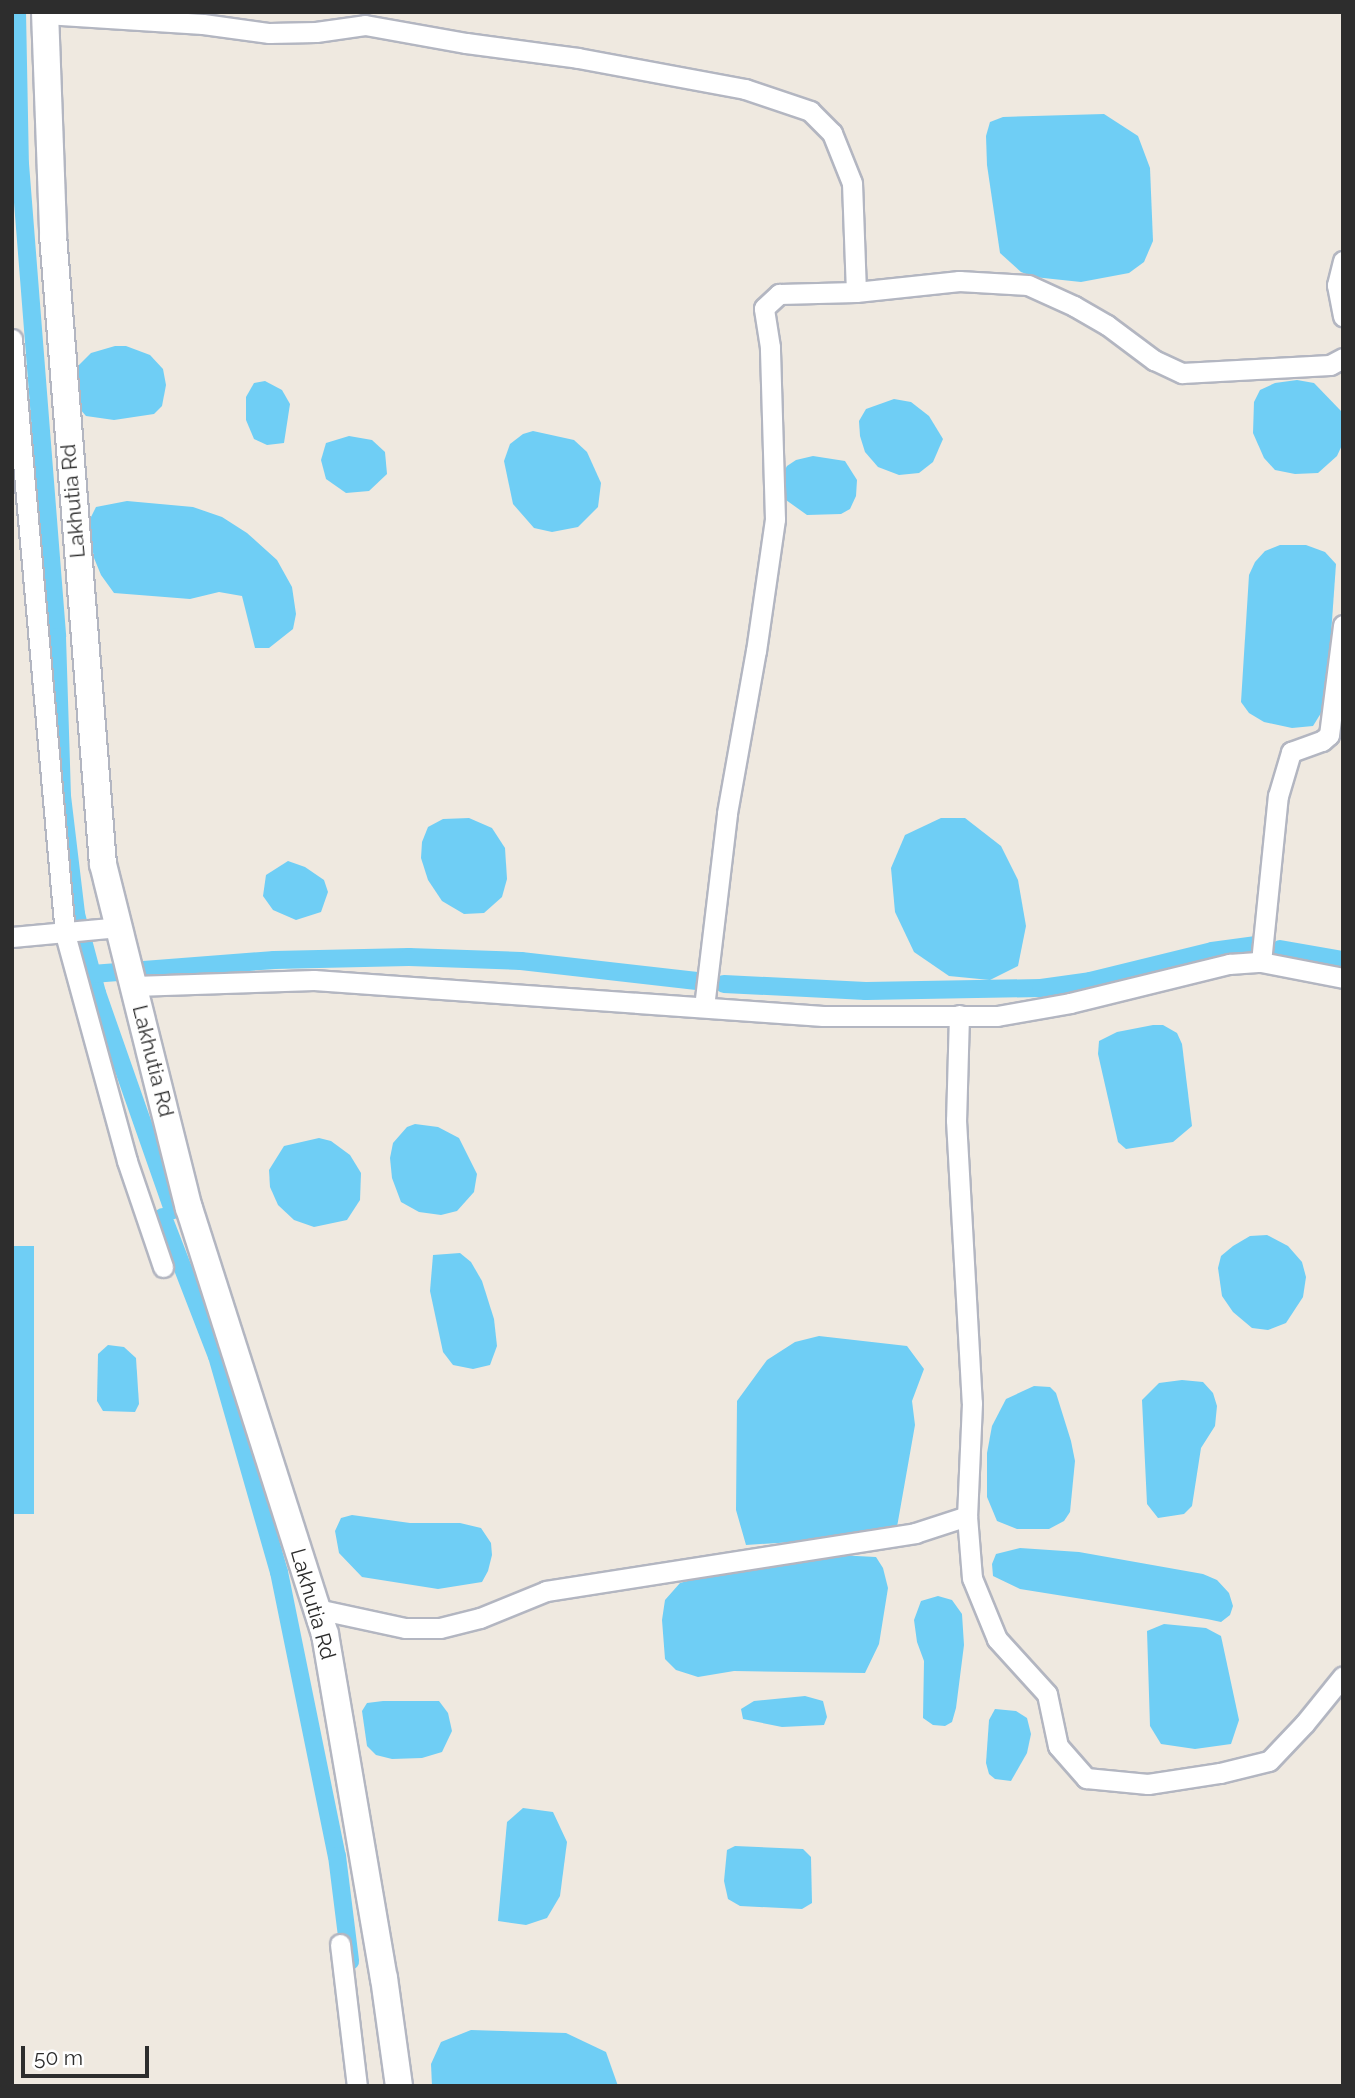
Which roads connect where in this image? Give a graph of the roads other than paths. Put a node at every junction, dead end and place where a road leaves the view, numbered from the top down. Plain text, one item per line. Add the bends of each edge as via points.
1 (45, 13) edge
2 (1343, 261) edge
3 (856, 292) junction
4 (1343, 316) edge
5 (12, 339) edge
6 (1343, 358) edge
7 (1343, 625) edge
8 (119, 927) junction
9 (65, 934) junction
10 (12, 937) edge
11 (1261, 962) junction
12 (1343, 978) edge
13 (134, 986) junction
14 (704, 1007) junction
15 (959, 1015) junction
16 (163, 1267) dead end
17 (967, 1517) junction
18 (317, 1609) junction
19 (1343, 1676) edge
20 (340, 1944) dead end
21 (357, 2086) edge
22 (399, 2086) edge

1 - 3 street via 269,33 365,25 745,89 810,111 832,133 852,183
1 - 8 street, Lakhutia Rd via 53,235 71,473 103,864
2 - 4 street via 1337,285
3 - 6 street via 959,281 1028,285 1074,306 1154,360 1182,373 1330,365
3 - 14 street via 779,294 764,308 775,519 727,813
5 - 9 street
7 - 11 street via 1329,735 1291,752 1278,796
8 - 9 street
8 - 13 street, Lakhutia Rd
9 - 10 street
9 - 16 street via 127,1161
11 - 12 street
11 - 15 street via 1199,970 997,1016
13 - 14 street via 314,980
13 - 18 street, Lakhutia Rd via 189,1208
14 - 15 street via 823,1016
15 - 17 street via 956,1120 972,1403
17 - 18 street via 915,1533 546,1591 480,1618 440,1628 405,1628
17 - 19 street via 972,1578 997,1639 1047,1694 1058,1746 1086,1779 1148,1784 1269,1760
18 - 22 street, Lakhutia Rd via 330,1662
20 - 21 street

